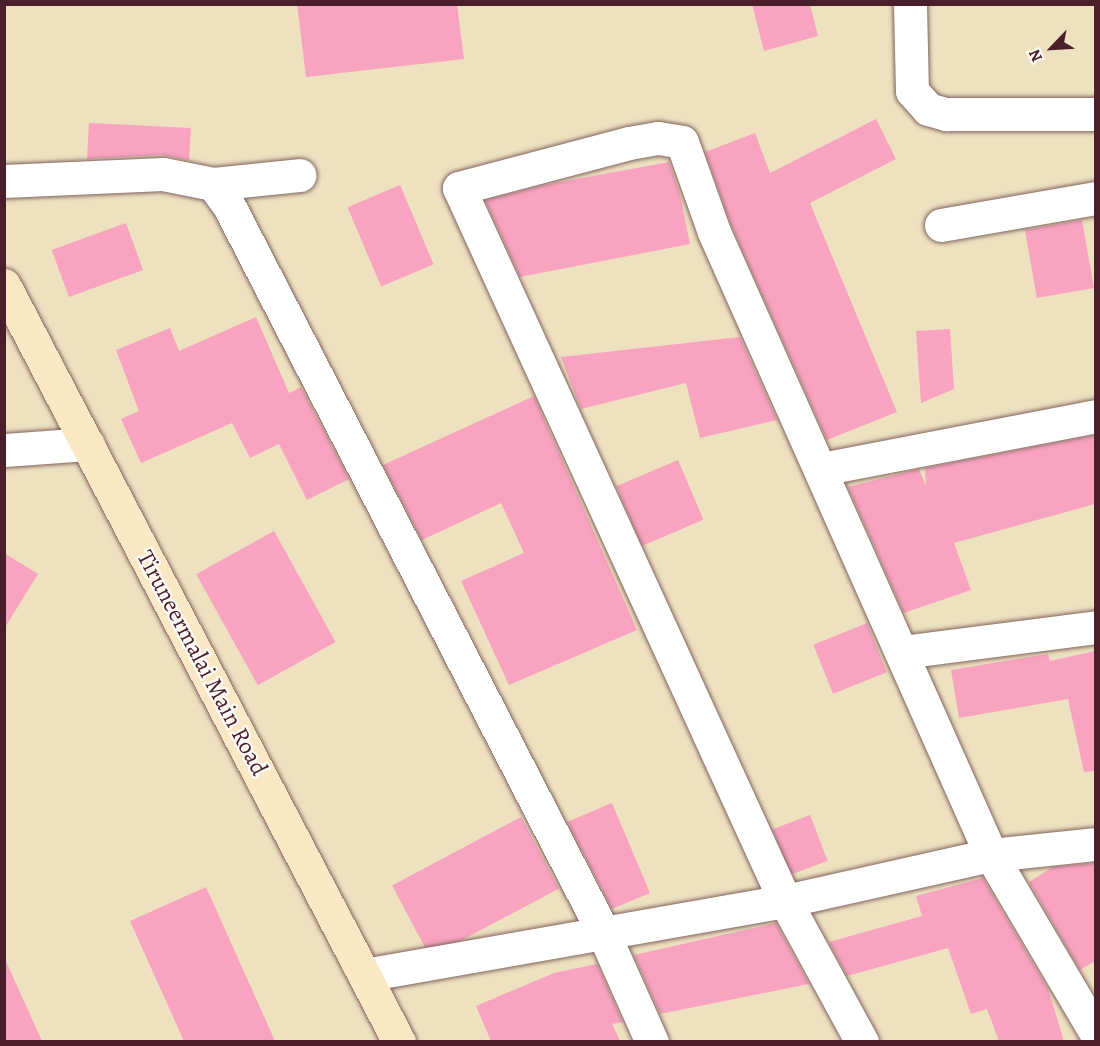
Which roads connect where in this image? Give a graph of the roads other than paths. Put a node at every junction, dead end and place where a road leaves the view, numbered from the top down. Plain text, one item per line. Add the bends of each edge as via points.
1 (910, 4) edge
2 (1095, 114) edge
3 (300, 175) dead end
4 (4, 181) edge
5 (213, 184) junction
6 (1095, 198) edge
7 (941, 225) dead end
8 (4, 285) edge
9 (1095, 416) edge
10 (88, 444) junction
11 (4, 450) edge
12 (820, 469) junction
13 (1095, 627) edge
14 (902, 652) junction
15 (1095, 844) edge
16 (991, 855) junction
17 (785, 901) junction
18 (603, 932) junction
19 (365, 975) junction
20 (1095, 1033) edge
21 (399, 1041) edge
22 (652, 1041) edge
23 (862, 1041) edge

1 - 2 street via 912,91 928,109 946,114
3 - 5 street
4 - 5 street via 163,174
5 - 18 street via 230,206 363,460
6 - 7 street
8 - 10 main road, Tiruneermalai Main Road
9 - 12 street
10 - 11 street
10 - 19 main road, Tiruneermalai Main Road
12 - 14 street
12 - 17 street via 714,232 682,142 672,138 629,143 459,188
13 - 14 street
14 - 16 street
15 - 16 street
16 - 17 street
16 - 20 street
17 - 18 street
17 - 23 street
18 - 19 street
18 - 22 street
19 - 21 main road, Tiruneermalai Main Road

